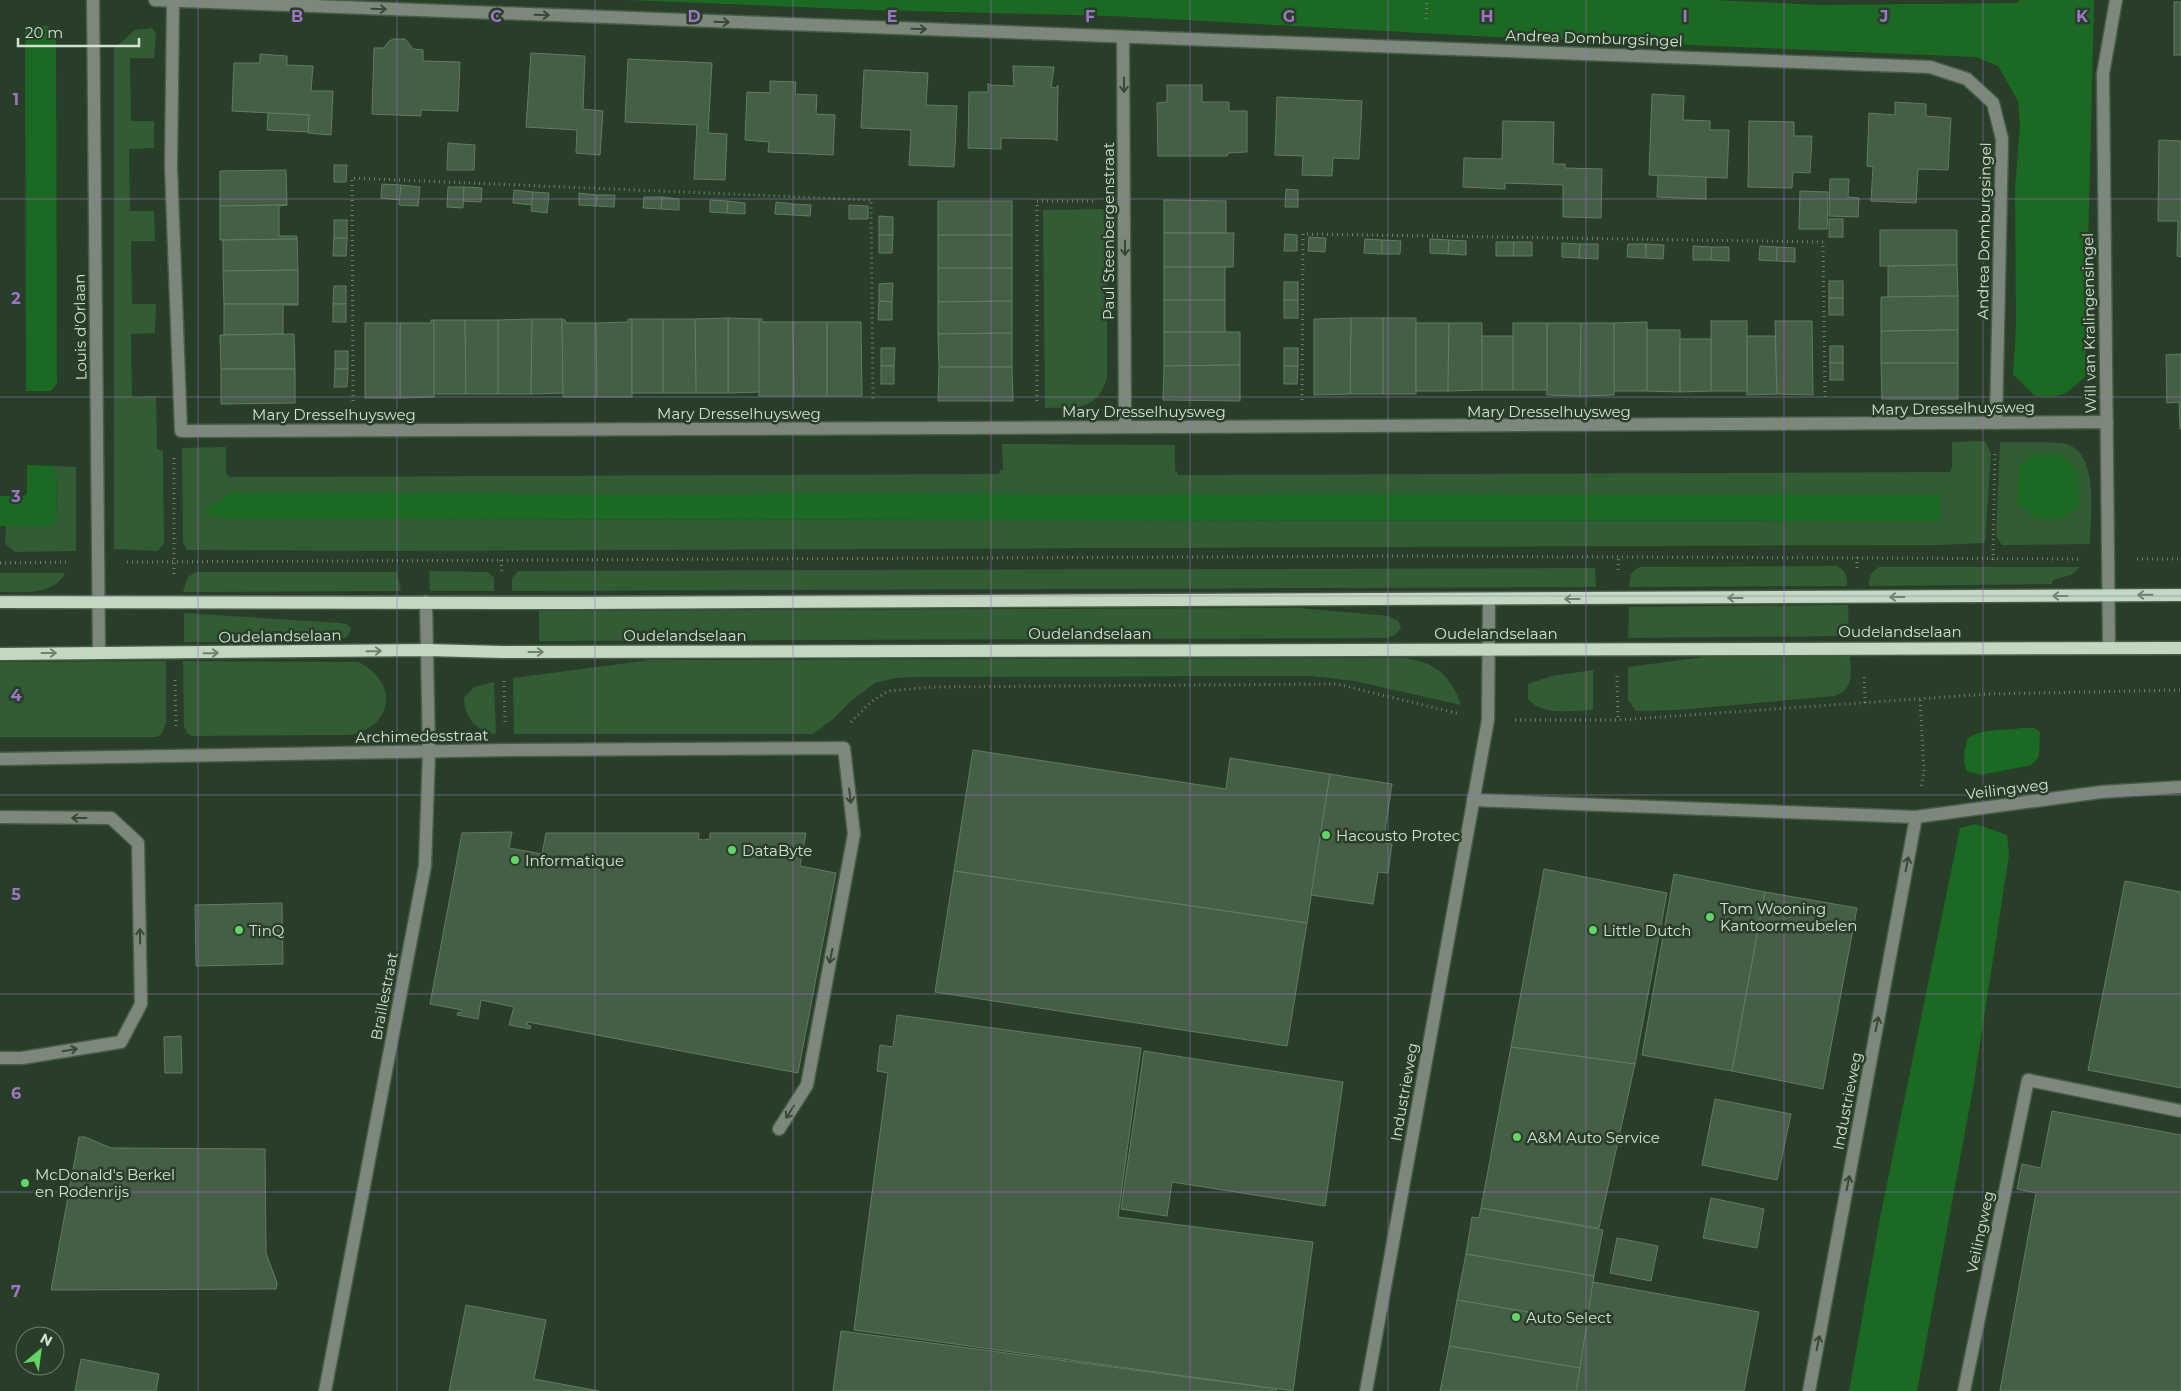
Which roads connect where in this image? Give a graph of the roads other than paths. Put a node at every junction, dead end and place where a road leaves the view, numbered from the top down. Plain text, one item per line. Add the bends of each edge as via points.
1 (93, 0) edge
2 (155, 0) edge
3 (2116, 0) edge
4 (173, 2) junction
5 (1123, 37) junction
6 (2107, 422) junction
7 (1996, 424) junction
8 (1125, 426) junction
9 (2181, 595) edge
10 (2108, 596) junction
11 (1489, 600) junction
12 (0, 602) edge
13 (99, 602) junction
14 (426, 602) junction
15 (2109, 647) junction
16 (2181, 648) edge
17 (1488, 649) junction
18 (428, 650) junction
19 (99, 653) junction
20 (0, 654) edge
21 (429, 752) junction
22 (0, 759) edge
23 (2181, 787) edge
24 (1473, 800) junction
25 (1916, 816) junction
26 (0, 817) edge
27 (0, 1058) edge
28 (2181, 1111) edge
29 (779, 1128) dead end
30 (325, 1391) edge
31 (1366, 1391) edge
32 (1809, 1391) edge
33 (1964, 1391) edge

1 - 13 street, Louis d'Orlaan
2 - 4 street, Andrea Domburgsingel
3 - 6 street, Will van Kralingensingel via 2103,74
4 -> 5 street, Andrea Domburgsingel
4 - 8 street, Mary Dresselhuysweg via 171,167 181,431
5 - 7 street, Andrea Domburgsingel via 1930,67 1967,79 1993,103 2002,139
5 -> 8 street, Paul Steenbergenstraat
6 - 7 street, Mary Dresselhuysweg
6 - 10 street, Will van Kralingensingel
7 - 8 street, Mary Dresselhuysweg
9 -> 10 main road
10 -> 11 main road
10 - 15 street, Will van Kralingensingel
11 - 14 main road
11 - 17 street, Industrieweg
12 - 13 main road
13 - 14 main road
13 - 19 street, Louis d'Orlaan
14 - 18 street, Braillestraat
15 - 16 main road, Oudelandselaan
15 - 17 main road, Oudelandselaan
18 -> 17 main road, Oudelandselaan
17 - 24 street, Industrieweg via 1488,720
19 -> 18 main road, Oudelandselaan
18 - 21 street, Braillestraat
20 -> 19 main road, Oudelandselaan
21 - 22 street, Archimedesstraat
21 -> 29 street, Archimedesstraat via 844,748 854,834 807,1085
21 - 30 street, Braillestraat via 425,866
23 - 25 street, Veilingweg via 2101,792
24 - 25 street
24 - 31 street, Industrieweg
32 -> 25 street, Industrieweg
27 -> 26 street via 22,1058 121,1042 142,1004 138,843 111,818
28 - 33 street, Veilingweg via 2028,1080

